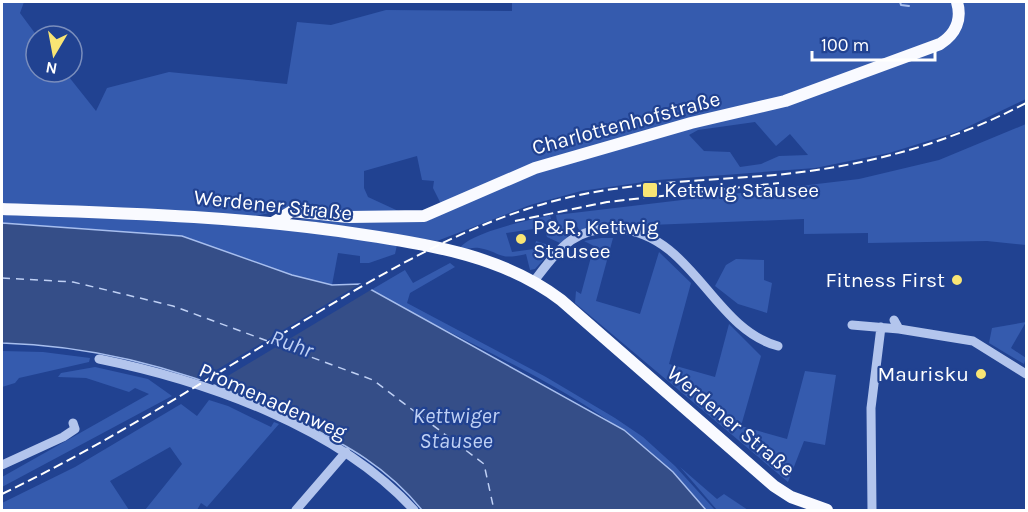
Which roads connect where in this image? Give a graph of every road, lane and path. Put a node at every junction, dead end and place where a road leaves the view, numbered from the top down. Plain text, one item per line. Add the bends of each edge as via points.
1 (957, 2) edge
2 (2, 209) edge
3 (274, 222) junction
4 (534, 281) junction
5 (852, 325) dead end
6 (881, 327) junction
7 (778, 346) dead end
8 (99, 359) dead end
9 (1026, 375) edge
10 (73, 423) dead end
11 (346, 452) junction
12 (2, 465) edge
13 (296, 510) edge
14 (414, 510) edge
15 (827, 510) edge
16 (872, 510) edge

1 - 3 main road, Charlottenhofstraße via 957,26 944,42 785,101 691,123 535,168 416,218 290,211
2 - 3 main road, Werdener Straße
3 - 4 main road, Werdener Straße via 429,245 496,264
4 - 7 street via 576,236 600,229 633,232 669,249 752,336
4 - 15 main road, Werdener Straße via 569,306 774,486 791,497
5 - 6 street
6 - 9 street via 897,325 973,341
6 - 16 street via 871,408
8 - 11 street, Promenadenweg via 208,387
10 - 12 street via 75,429 63,437
11 - 13 street
11 - 14 street, Promenadenweg via 374,471

